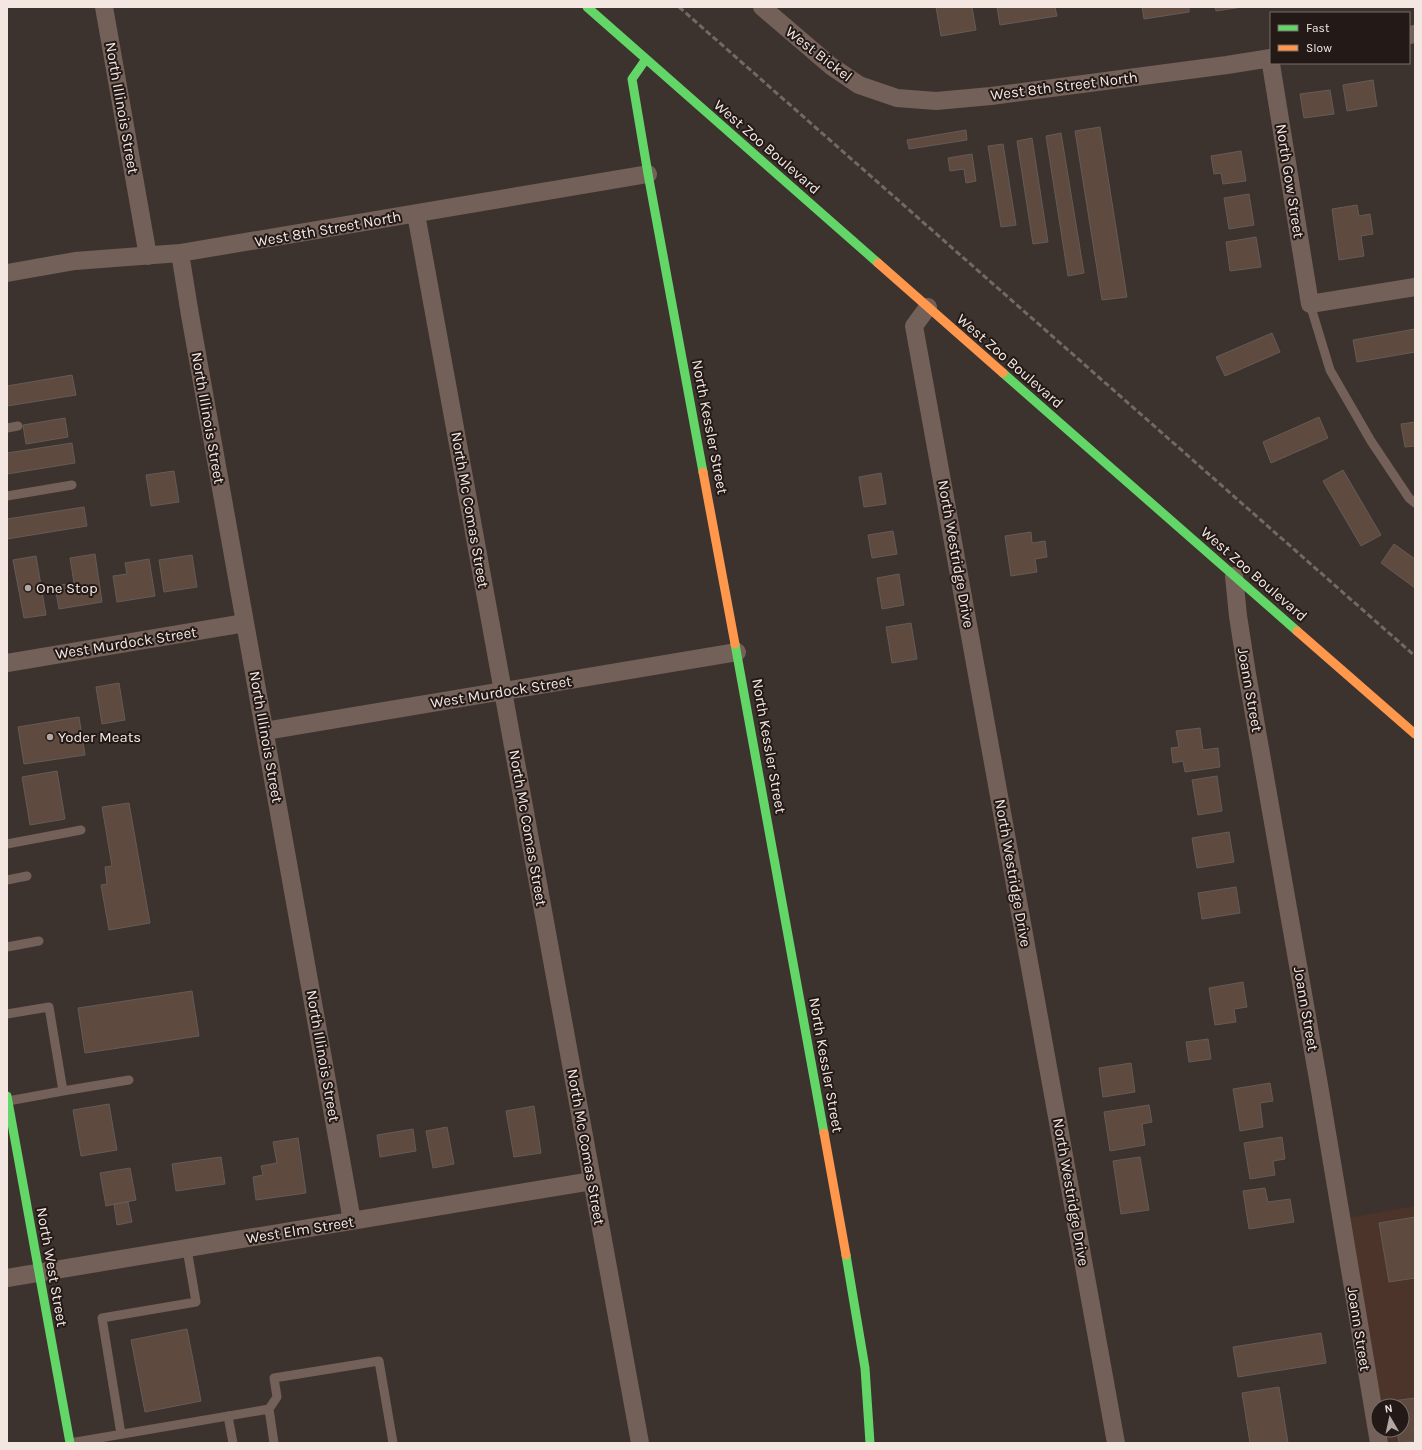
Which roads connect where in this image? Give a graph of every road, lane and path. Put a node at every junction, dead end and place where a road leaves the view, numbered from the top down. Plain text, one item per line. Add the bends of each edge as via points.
1 (104, 7) edge
2 (587, 7) edge
3 (762, 7) edge
4 (1270, 58) edge
5 (646, 59) junction
6 (1271, 64) edge
7 (859, 85) joint
8 (648, 174) junction
9 (416, 214) junction
10 (180, 253) junction
11 (148, 256) junction
12 (7, 273) edge
13 (1415, 287) edge
14 (1310, 304) junction
15 (928, 307) junction
16 (18, 426) dead end
17 (7, 428) edge
18 (72, 485) dead end
19 (7, 496) edge
20 (1415, 503) edge
21 (1234, 576) junction
22 (245, 623) junction
23 (738, 652) junction
24 (7, 662) edge
25 (503, 691) junction
26 (265, 731) junction
27 (1415, 734) edge
28 (82, 830) dead end
29 (7, 844) edge
30 (27, 876) dead end
31 (7, 880) edge
32 (39, 941) dead end
33 (7, 947) edge
34 (7, 1014) edge
35 (129, 1080) dead end
36 (63, 1091) junction
37 (8, 1098) edge
38 (12, 1148) edge
39 (592, 1181) junction
40 (352, 1221) junction
41 (188, 1248) junction
42 (39, 1273) junction
43 (7, 1278) edge
44 (269, 1409) junction
45 (228, 1416) junction
46 (121, 1434) junction
47 (70, 1443) edge
48 (233, 1443) edge
49 (274, 1443) edge
50 (393, 1443) edge
51 (640, 1443) edge
52 (870, 1443) edge
53 (1116, 1443) edge
54 (1378, 1443) edge

1 - 11 street, North Illinois Street
2 - 5 main road, West Zoo Boulevard
3 - 7 street, West Bickel via 831,66
4 - 7 street, West 8th Street North via 998,95 936,100 897,98
5 - 8 main road, North Kessler Street via 632,79
5 - 15 main road, West Zoo Boulevard
6 - 14 street, North Gow Street
8 - 9 street, West 8th Street North
8 - 23 main road, North Kessler Street
9 - 10 street, West 8th Street North
9 - 25 street, North Mc Comas Street
10 - 11 street, West 8th Street North
10 - 22 street, North Illinois Street
11 - 12 street, West 8th Street North via 75,261
13 - 14 street
14 - 20 lane via 1330,370 1372,441 1409,498
15 - 21 main road, West Zoo Boulevard
15 - 53 street, North Westridge Drive via 914,326
16 - 17 lane
18 - 19 lane
21 - 27 main road, West Zoo Boulevard
21 - 54 street, Joann Street via 1247,674
22 - 24 street, West Murdock Street
22 - 26 street, North Illinois Street
23 - 25 street, West Murdock Street
23 - 52 main road, North Kessler Street via 856,1308 865,1368
25 - 26 street, West Murdock Street
25 - 39 street, North Mc Comas Street
26 - 40 street, North Illinois Street
28 - 29 lane
30 - 31 lane
32 - 33 lane
34 - 36 lane via 49,1007
35 - 36 lane
36 - 37 lane
37 - 38 main road, North West Street
38 - 42 main road, North West Street
39 - 40 street, West Elm Street
39 - 51 street, North Mc Comas Street
40 - 41 street, West Elm Street
41 - 42 street, West Elm Street
41 - 46 lane via 196,1302 102,1318
42 - 43 street, West Elm Street
42 - 47 main road, North West Street
44 - 45 lane
44 - 49 lane
44 - 50 lane via 277,1397 274,1378 379,1361
45 - 46 lane
45 - 48 lane
46 - 47 lane

